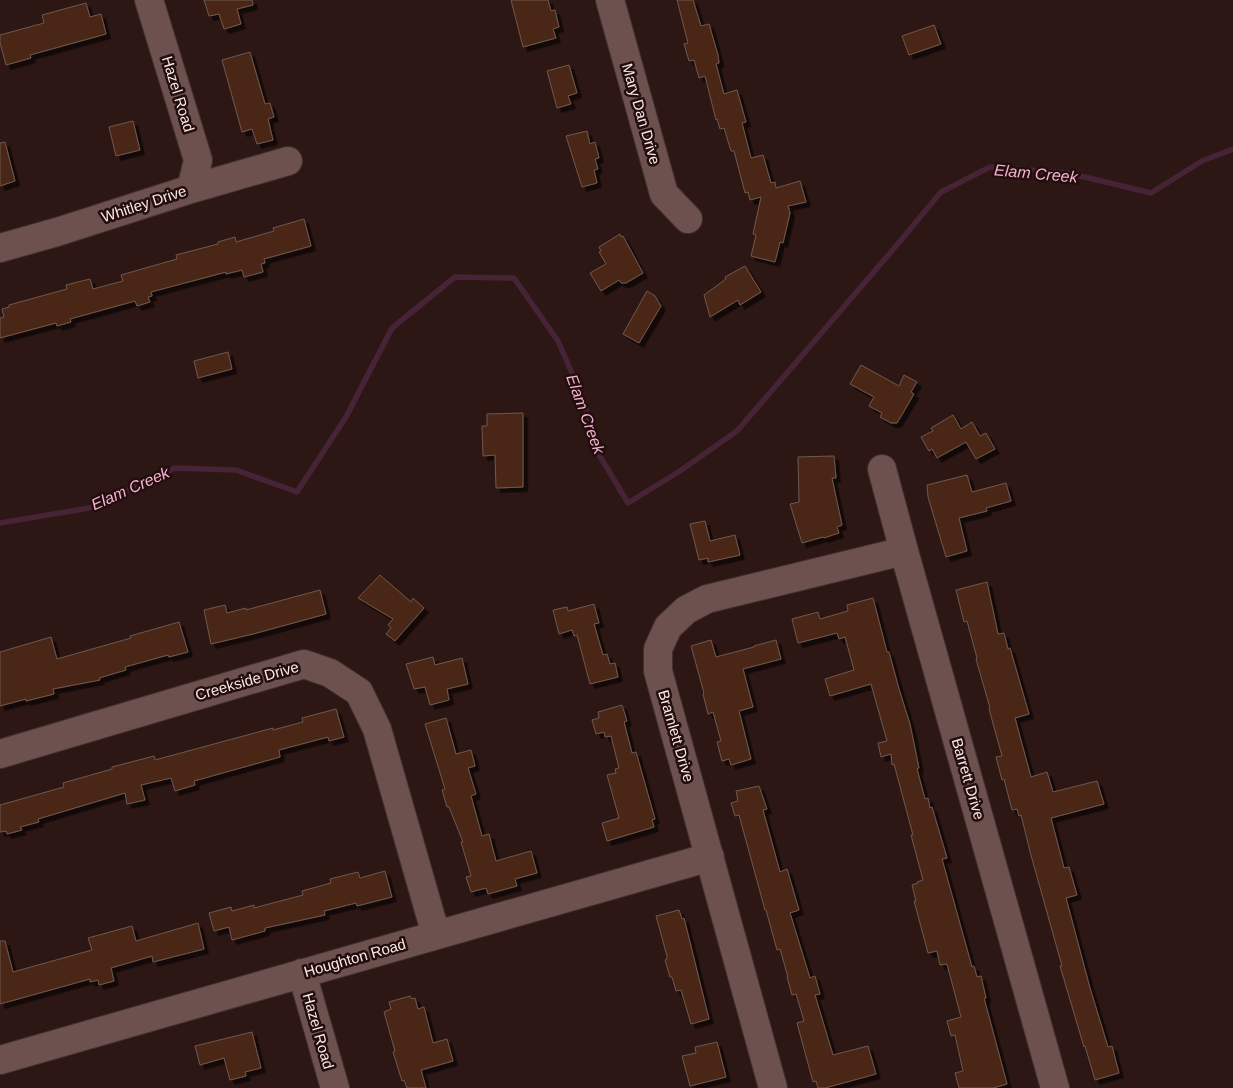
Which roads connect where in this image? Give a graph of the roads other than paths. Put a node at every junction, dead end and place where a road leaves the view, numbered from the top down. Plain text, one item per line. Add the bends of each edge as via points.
1 (149, 0) edge
2 (610, 0) edge
3 (288, 161) dead end
4 (191, 189) junction
5 (688, 219) dead end
6 (0, 248) edge
7 (882, 469) dead end
8 (904, 551) junction
9 (0, 754) edge
10 (710, 857) junction
11 (436, 935) junction
12 (302, 973) junction
13 (0, 1060) edge
14 (335, 1088) edge
15 (774, 1088) edge
16 (1055, 1088) edge

1 - 4 street, Hazel Road via 198,160
2 - 5 street, Mary Dan Drive via 664,194
3 - 4 street, Whitley Drive
4 - 6 street, Whitley Drive
7 - 8 street, Barrett Drive
8 - 10 street, Bramlett Drive via 707,599 686,610 668,627 658,649 658,671
8 - 16 street, Barrett Drive
9 - 11 street, Creekside Drive via 304,664 330,673 359,692 378,729
10 - 11 street, Houghton Road
10 - 15 street, Bramlett Drive
11 - 12 street, Houghton Road
12 - 13 street, Houghton Road
12 - 14 street, Hazel Road

